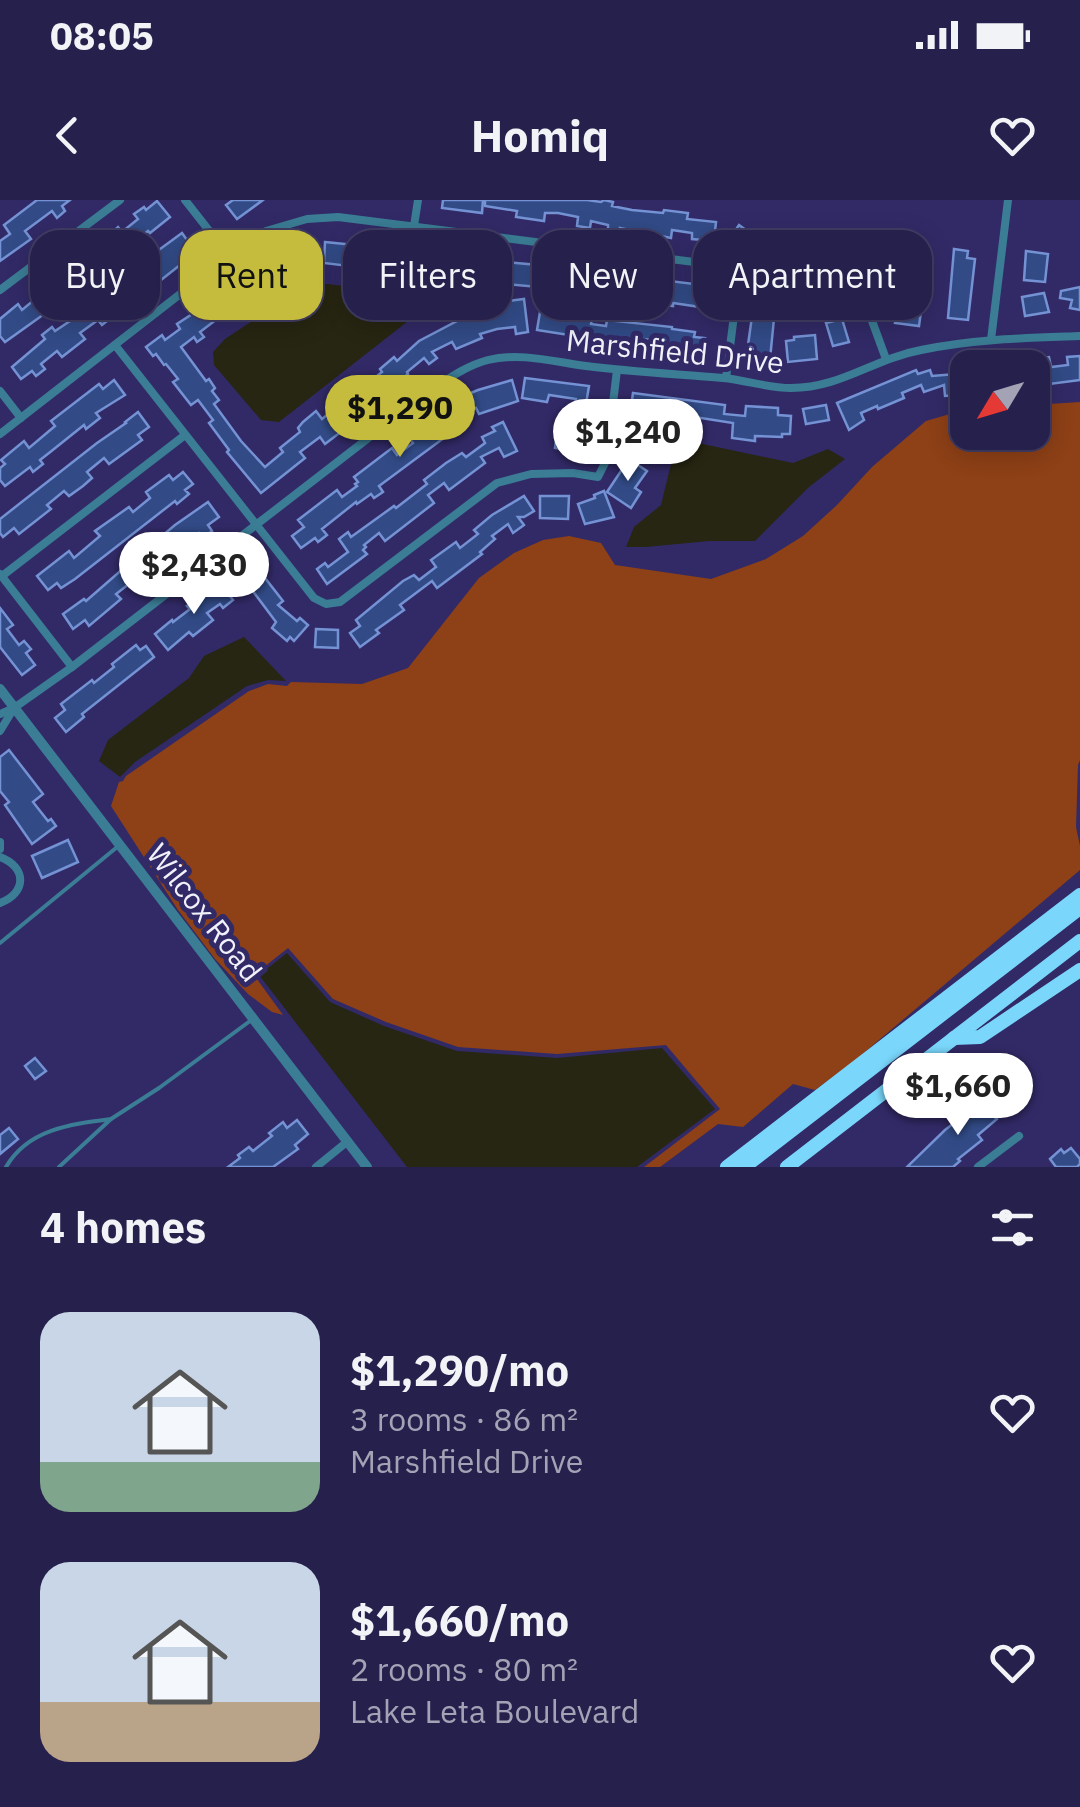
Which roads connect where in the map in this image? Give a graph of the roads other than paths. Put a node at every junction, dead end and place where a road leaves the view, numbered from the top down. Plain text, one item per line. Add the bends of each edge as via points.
1 (120, 200) edge
2 (185, 200) edge
3 (418, 200) edge
4 (1008, 200) edge
5 (414, 226) junction
6 (209, 230) edge
7 (269, 230) edge
8 (0, 290) edge
9 (180, 294) edge
10 (872, 320) edge
11 (1080, 336) edge
12 (991, 340) junction
13 (115, 345) junction
14 (886, 359) junction
15 (617, 370) junction
16 (726, 378) junction
17 (0, 391) edge
18 (21, 418) junction
19 (0, 434) edge
20 (185, 434) junction
21 (256, 526) junction
22 (1, 575) edge
23 (72, 668) junction
24 (0, 689) edge
25 (14, 708) junction
26 (0, 714) edge
27 (0, 730) edge
28 (120, 845) junction
29 (0, 857) edge
30 (1080, 894) edge
31 (0, 903) edge
32 (1080, 908) edge
33 (1080, 941) edge
34 (0, 942) edge
35 (1080, 970) edge
36 (254, 1018) junction
37 (953, 1038) junction
38 (111, 1119) junction
39 (1019, 1136) dead end
40 (348, 1141) junction
41 (6, 1167) edge
42 (59, 1167) edge
43 (316, 1167) edge
44 (367, 1167) edge
45 (727, 1167) edge
46 (744, 1167) edge
47 (787, 1167) edge
48 (978, 1167) edge

1 - 8 street
2 - 6 street
3 - 5 street
4 - 12 street
5 - 7 street via 338,217
5 - 16 street via 710,264 735,275
9 - 13 street
10 - 14 street
11 - 12 street, Marshfield Drive
12 - 14 street, Marshfield Drive
13 - 18 street
13 - 20 street
14 - 16 street, Marshfield Drive via 814,387
15 - 16 street, Marshfield Drive
15 - 21 street, Marshfield Drive via 516,357 467,367
15 - 21 street via 606,461 598,477 531,474 497,483 340,602 314,598
17 - 18 street
18 - 19 street
20 - 21 street
20 - 22 street
21 - 23 street, Marshfield Drive
22 - 23 street
23 - 25 street, Marshfield Drive
24 - 25 street, Wilcox Road
25 - 26 street, Marshfield Drive
25 - 27 street, Marshfield Drive
25 - 28 street, Wilcox Road
28 - 34 lane
28 - 36 street, Wilcox Road
29 - 31 street via 17,868 20,883
30 - 45 highway
32 - 46 highway
33 - 37 highway
35 - 37 highway via 980,1037
36 - 38 lane
36 - 40 street, Wilcox Road
37 - 47 highway
38 - 41 lane via 46,1132 29,1140
38 - 42 lane
39 - 48 street
40 - 43 street
40 - 44 street, Wilcox Road

